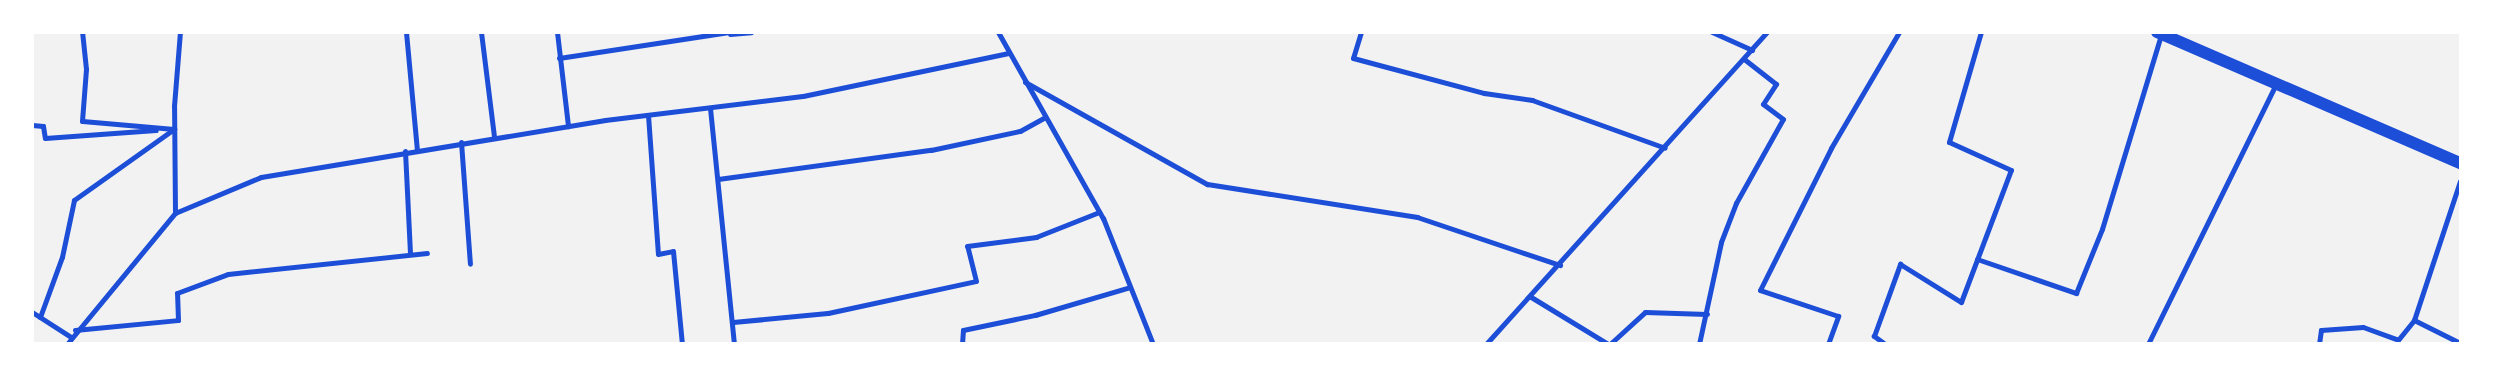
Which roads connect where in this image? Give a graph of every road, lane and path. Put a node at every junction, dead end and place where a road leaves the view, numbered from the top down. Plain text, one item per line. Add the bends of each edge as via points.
1 (82, 32) edge
2 (180, 32) edge
3 (406, 32) edge
4 (481, 32) edge
5 (557, 32) edge
6 (751, 32) edge
7 (998, 32) edge
8 (1361, 32) edge
9 (1712, 32) edge
10 (1767, 32) edge
11 (1899, 32) edge
12 (1981, 32) edge
13 (730, 33) edge
14 (2159, 33) edge
15 (1752, 50) junction
16 (1008, 53) junction
17 (559, 58) junction
18 (1744, 59) junction
19 (1025, 82) junction
20 (2275, 86) junction
21 (710, 108) junction
22 (648, 115) junction
23 (1045, 117) junction
24 (32, 125) edge
25 (568, 126) junction
26 (174, 129) junction
27 (494, 137) junction
28 (461, 142) junction
29 (1664, 148) junction
30 (417, 150) junction
31 (405, 152) junction
32 (2460, 163) edge
33 (718, 179) junction
34 (2460, 181) edge
35 (1099, 212) junction
36 (175, 213) junction
37 (427, 253) dead end
38 (410, 254) junction
39 (1977, 259) junction
40 (470, 264) dead end
41 (1560, 265) junction
42 (1130, 287) junction
43 (1531, 297) junction
44 (32, 312) edge
45 (1707, 314) junction
46 (40, 317) junction
47 (2414, 320) junction
48 (733, 322) junction
49 (74, 330) junction
50 (71, 336) junction
51 (2460, 343) edge
52 (67, 344) edge
53 (682, 344) edge
54 (734, 344) edge
55 (962, 344) edge
56 (1153, 344) edge
57 (1486, 344) edge
58 (1609, 344) edge
59 (1699, 344) edge
60 (1828, 344) edge
61 (1885, 344) edge
62 (2148, 344) edge
63 (2319, 344) edge

1 - 26 street via 86,69 82,121
2 - 26 street
3 - 30 street
4 - 27 street
5 - 17 street
6 - 13 street
7 - 16 street
8 - 29 street via 1353,58 1484,93 1532,100
9 - 15 street
10 - 15 street
11 - 60 street via 1832,148 1760,290 1838,316
12 - 39 street via 1949,142 2011,170
13 - 17 street
14 - 20 main road
14 - 39 street via 2102,228 2076,294
15 - 18 street
16 - 19 street
16 - 21 street via 803,96
17 - 25 street
18 - 29 street
18 - 45 street via 1776,84 1763,104 1783,118 1736,202 1721,242
19 - 23 street
19 - 41 street via 1207,184 1416,218
20 - 32 main road
20 - 62 street
21 - 22 street
21 - 33 street
22 - 25 street
22 - 53 street via 658,254 674,251
23 - 33 street via 1020,131 931,150
23 - 35 street
24 - 26 street via 43,126 45,138
25 - 27 street
26 - 36 street
26 - 46 street via 74,200 62,257
27 - 28 street
28 - 30 street
28 - 40 street
29 - 41 street
30 - 31 street
31 - 36 street via 261,177
31 - 38 street
33 - 48 street
34 - 47 street
35 - 42 street
35 - 48 street via 1036,237 967,246 976,282 828,313
36 - 49 street
37 - 38 street
38 - 49 street via 228,274 176,293 178,320
39 - 61 street via 1961,302 1900,264 1874,336
41 - 43 street
42 - 55 street via 1035,315 962,330
42 - 56 street
43 - 57 street
43 - 58 street
44 - 46 street
45 - 58 street via 1645,312
45 - 59 street
46 - 50 street
47 - 51 street
47 - 63 street via 2398,340 2363,327 2321,330
48 - 54 street
49 - 50 street
50 - 52 street

